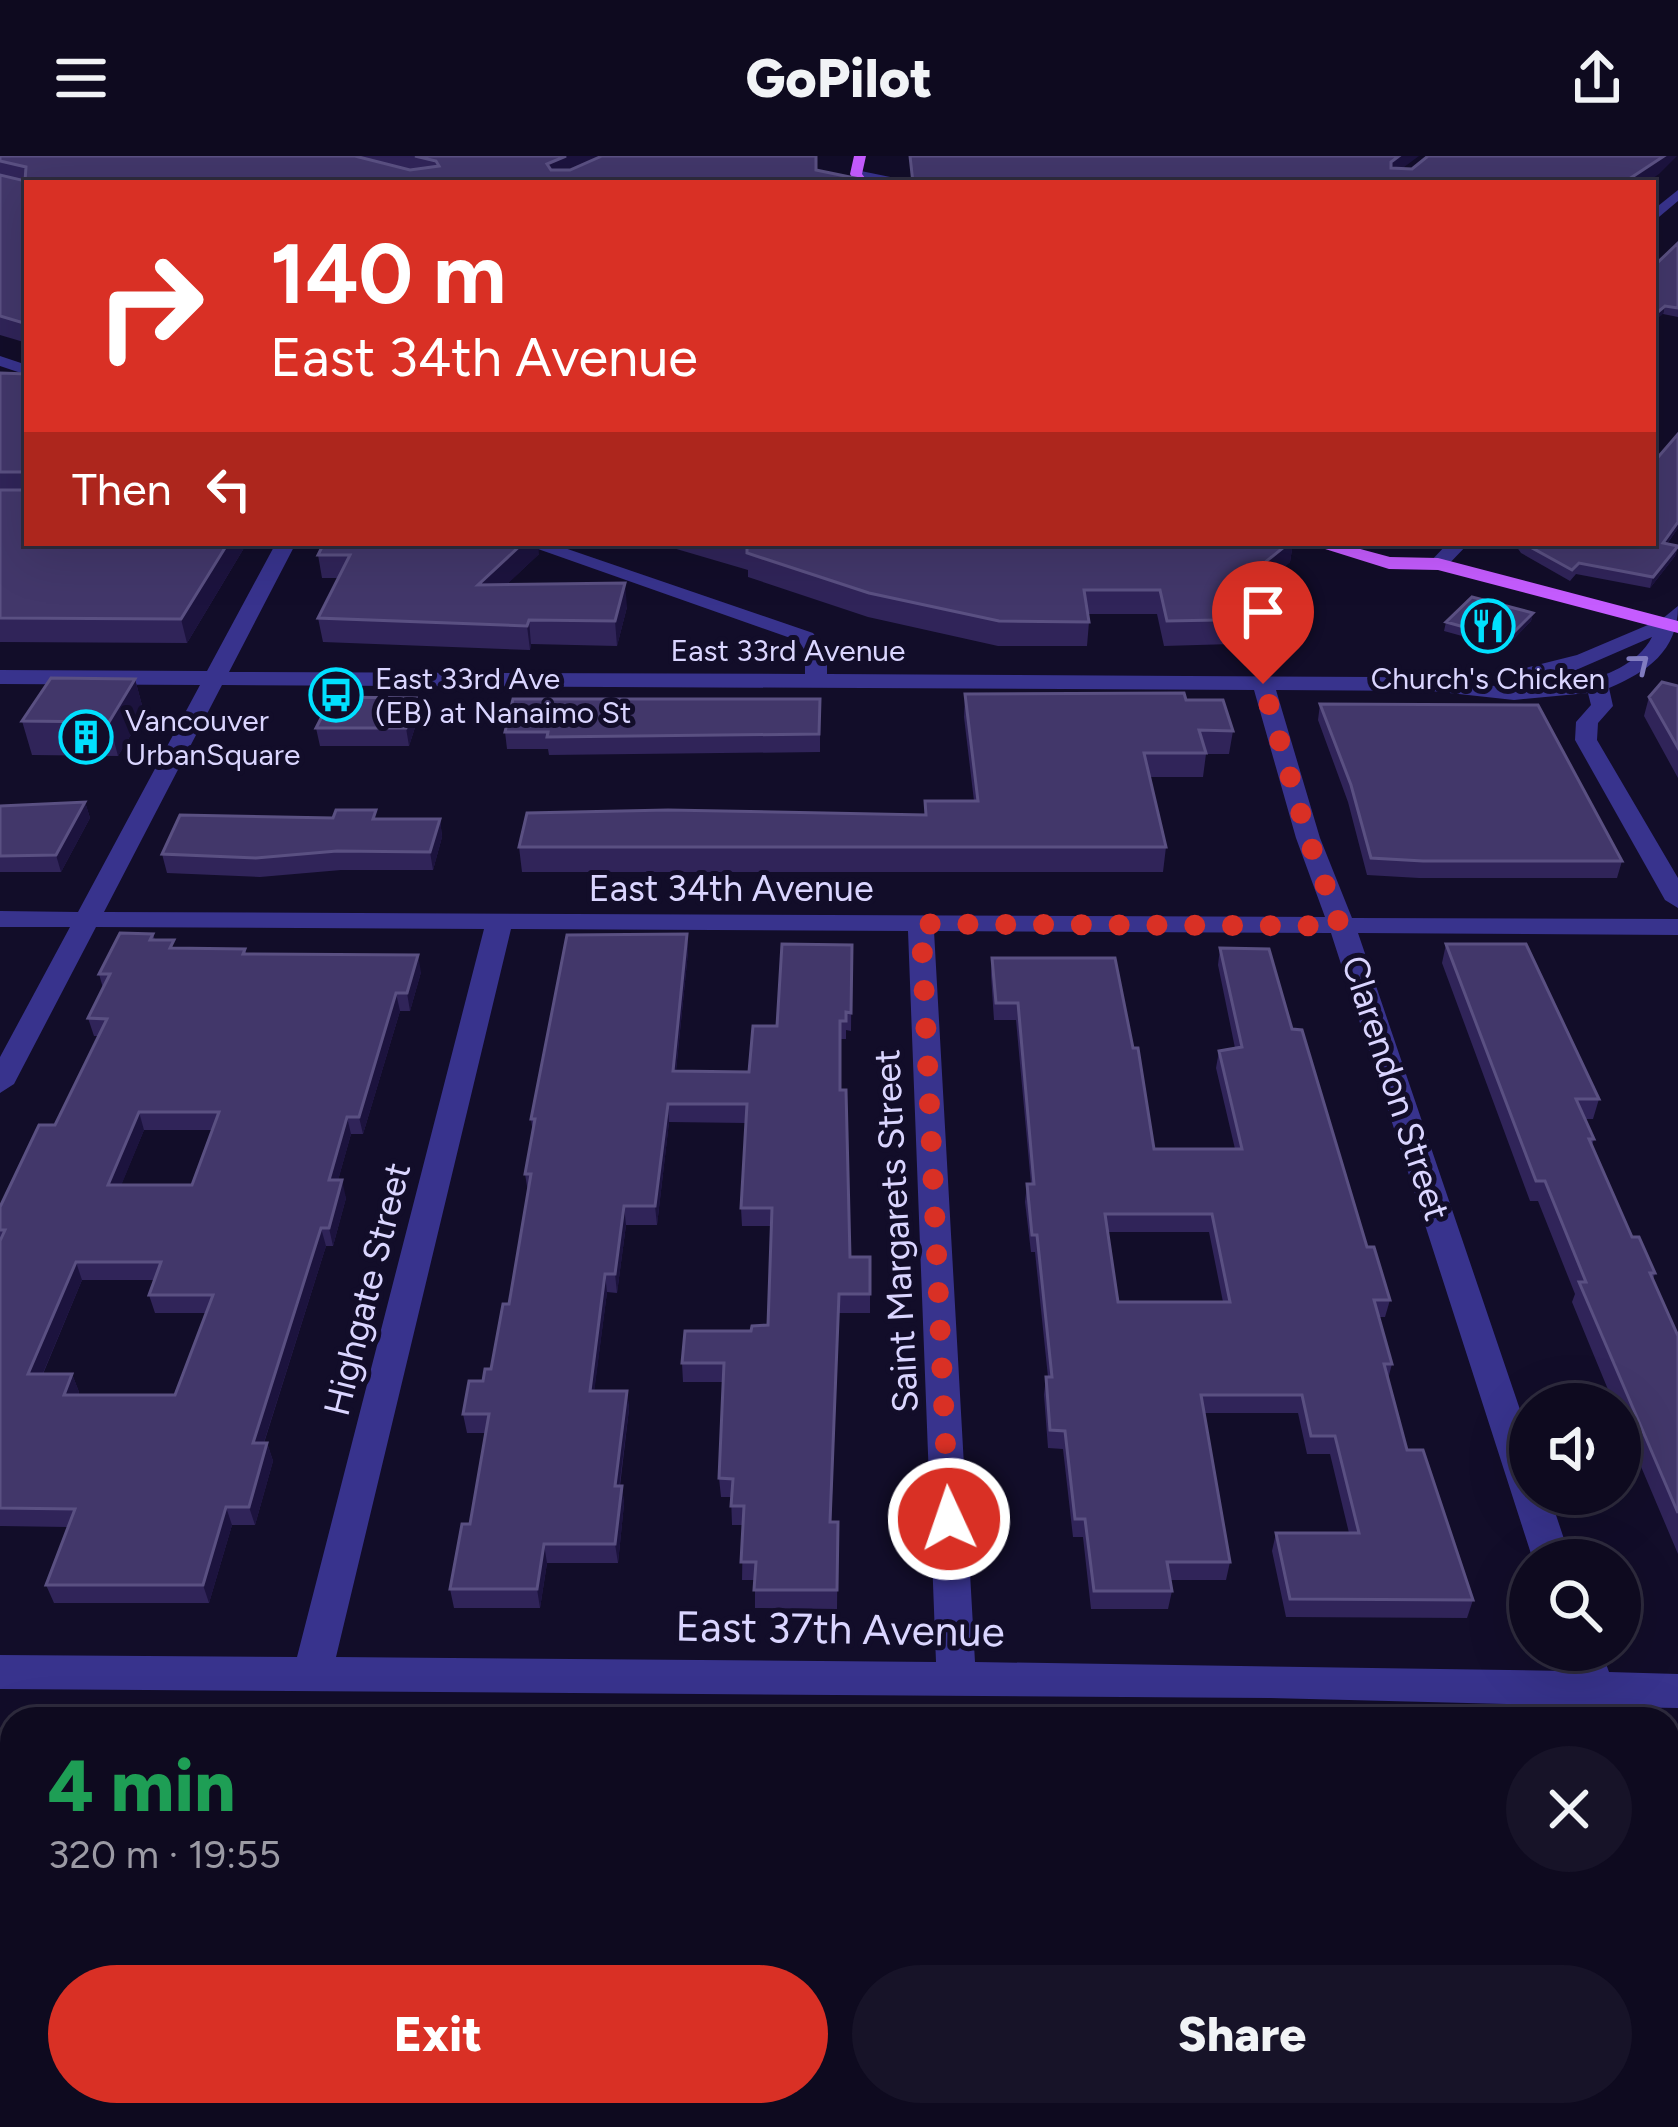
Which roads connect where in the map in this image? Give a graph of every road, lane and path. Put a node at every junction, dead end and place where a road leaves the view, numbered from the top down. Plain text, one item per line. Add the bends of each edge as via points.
1 (860, 156) edge
2 (859, 178) edge
3 (1678, 194) edge
4 (1656, 216) edge
5 (1656, 220) edge
6 (1671, 224) dead end
7 (284, 546) edge
8 (540, 546) edge
9 (1327, 546) edge
10 (1410, 546) edge
11 (1456, 546) edge
12 (1438, 564) junction
13 (1674, 621) edge
14 (0, 677) edge
15 (214, 678) junction
16 (816, 680) junction
17 (1263, 684) junction
18 (1431, 684) junction
19 (1598, 686) junction
20 (1678, 900) edge
21 (0, 919) edge
22 (86, 920) junction
23 (499, 923) junction
24 (921, 924) junction
25 (1340, 926) junction
26 (1678, 927) edge
27 (0, 1084) edge
28 (1509, 1430) edge
29 (0, 1672) edge
30 (312, 1674) junction
31 (956, 1678) junction
32 (1594, 1686) edge
33 (1678, 1690) edge

1 - 2 main road
3 - 4 street
5 - 6 street
7 - 15 street
8 - 16 street via 806,637 816,651
9 - 12 main road via 1390,563
10 - 12 main road
11 - 12 street
12 - 13 main road
13 - 18 street, East 33rd Avenue via 1565,670
19 -> 13 street via 1634,670
14 - 15 street, East 33rd Avenue
15 - 16 street, East 33rd Avenue
15 - 22 street
16 - 17 street, East 33rd Avenue
17 - 18 street, East 33rd Avenue
17 - 25 street, Clarendon Street
18 - 19 street, East 33rd Avenue
19 - 20 street via 1602,706 1587,722 1586,740
21 - 22 street, East 34th Avenue
22 - 23 street, East 34th Avenue
22 - 27 street
23 - 24 street, East 34th Avenue
23 - 30 street, Highgate Street
24 - 25 street, East 34th Avenue
24 - 31 street, Saint Margarets Street
25 - 26 street, East 34th Avenue
25 - 28 street, Clarendon Street
29 - 30 street, East 37th Avenue
30 - 31 street, East 37th Avenue
31 - 32 street, East 37th Avenue
32 - 33 street, East 37th Avenue

